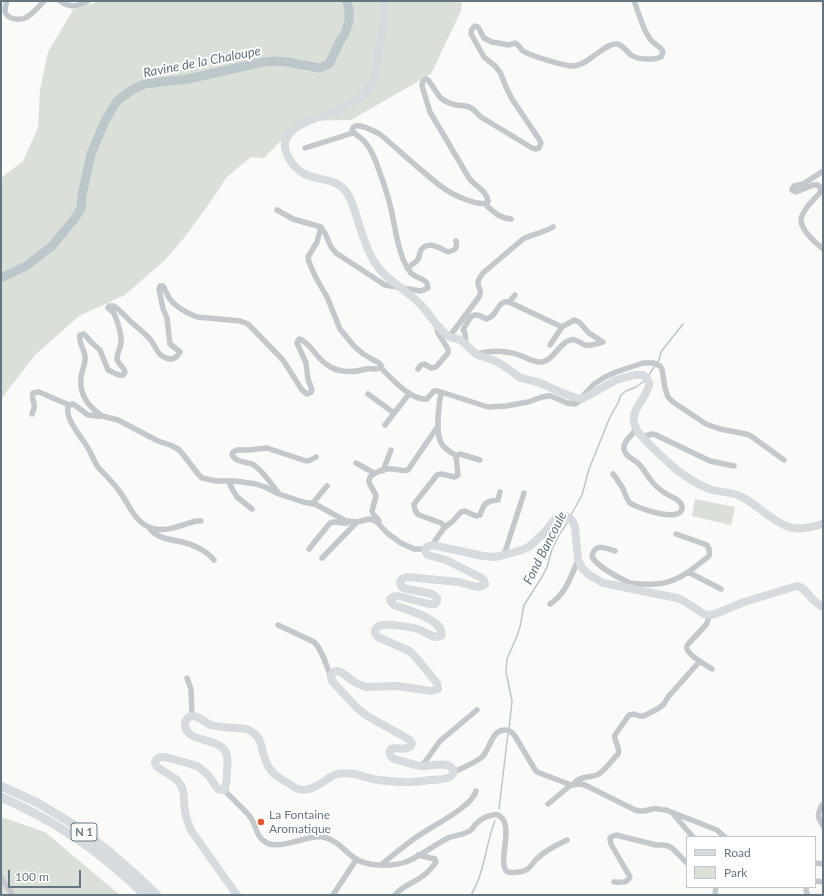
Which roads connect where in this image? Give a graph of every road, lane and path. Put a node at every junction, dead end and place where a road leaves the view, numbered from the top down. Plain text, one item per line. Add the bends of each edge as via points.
1 (7, 1) edge
2 (44, 1) edge
3 (60, 1) edge
4 (88, 1) edge
5 (383, 1) edge
6 (634, 1) edge
7 (354, 133) junction
8 (305, 148) dead end
9 (823, 171) edge
10 (485, 204) junction
11 (278, 210) dead end
12 (511, 219) dead end
13 (321, 227) junction
14 (553, 228) dead end
15 (456, 241) dead end
16 (823, 249) edge
17 (407, 268) junction
18 (398, 286) junction
19 (515, 295) dead end
20 (509, 302) junction
21 (438, 327) junction
22 (562, 327) junction
23 (449, 337) junction
24 (466, 345) junction
25 (550, 345) dead end
26 (476, 354) junction
27 (381, 368) junction
28 (418, 369) dead end
29 (441, 392) junction
30 (368, 394) dead end
31 (408, 394) junction
32 (582, 399) junction
33 (69, 405) junction
34 (394, 413) junction
35 (32, 414) dead end
36 (102, 416) junction
37 (385, 425) dead end
38 (438, 425) junction
39 (637, 429) junction
40 (642, 437) junction
41 (391, 450) dead end
42 (456, 456) junction
43 (316, 457) dead end
44 (480, 460) dead end
45 (784, 460) dead end
46 (356, 463) dead end
47 (734, 466) dead end
48 (383, 471) junction
49 (374, 473) junction
50 (613, 474) dead end
51 (232, 482) junction
52 (327, 486) dead end
53 (500, 492) dead end
54 (524, 493) dead end
55 (279, 494) junction
56 (312, 504) junction
57 (252, 509) dead end
58 (202, 520) dead end
59 (355, 522) junction
60 (823, 524) edge
61 (382, 526) junction
62 (149, 527) junction
63 (444, 528) junction
64 (676, 534) dead end
65 (428, 547) junction
66 (308, 549) dead end
67 (615, 551) dead end
68 (504, 555) junction
69 (322, 558) dead end
70 (214, 560) dead end
71 (578, 560) junction
72 (688, 572) junction
73 (629, 586) junction
74 (721, 589) dead end
75 (550, 604) dead end
76 (823, 607) edge
77 (710, 615) junction
78 (278, 625) dead end
79 (700, 661) junction
80 (712, 669) dead end
81 (331, 677) junction
82 (187, 678) dead end
83 (477, 710) dead end
84 (192, 716) junction
85 (422, 766) junction
86 (454, 772) junction
87 (572, 785) junction
88 (1, 786) edge
89 (224, 790) junction
90 (476, 791) dead end
91 (1, 797) edge
92 (548, 804) dead end
93 (822, 805) edge
94 (672, 813) junction
95 (823, 826) edge
96 (692, 836) edge
97 (724, 836) edge
98 (567, 840) dead end
99 (418, 855) junction
100 (356, 860) junction
101 (686, 862) edge
102 (381, 865) junction
103 (1, 878) edge
104 (614, 882) dead end
105 (12, 895) edge
106 (145, 895) edge
107 (157, 895) edge
108 (237, 895) edge
109 (334, 895) edge
110 (395, 895) edge

1 - 2 street via 5,12 8,16 22,19 32,14
3 - 4 street via 72,6
5 - 18 main road via 385,12 377,68 367,92 340,110 295,128 284,145 291,161 300,172 334,182 344,189 375,264
6 - 10 street via 648,36 663,52 657,59 634,57 622,46 614,44 583,63 573,66 532,55 523,51 516,43 509,45 492,42 484,38 478,27 475,26 471,30 484,57 498,68 512,99 539,139 539,148 532,148 480,118 471,108 450,104 440,98 428,80 423,80 422,86 430,112 472,183 487,196 488,201
7 - 8 street
7 - 10 street via 352,130 357,125 377,132 442,188 456,196
7 - 17 street via 363,139 375,160 391,207 397,243
9 - 16 street via 803,184 794,186 792,190 796,192 813,185 820,187 820,193 808,205 801,220 809,236
10 - 12 street via 500,216
11 - 13 street via 294,219
13 - 18 street via 336,253 385,285
13 - 27 street via 317,242 308,257 309,262 340,329 354,346 379,363
14 - 23 street via 523,239 483,273 478,283 481,292 479,297
15 - 17 street via 455,249 448,252 426,245 417,261
17 - 18 street via 415,276 426,281 428,288 421,291
18 - 21 main road via 417,301
19 - 20 street
20 - 22 street
20 - 24 street via 500,304 488,319 480,315 471,317 463,330
21 - 23 main road
21 - 28 street via 438,333 448,348 448,353 436,367 431,368 424,364
22 - 25 street
22 - 26 street via 574,320 589,334 603,342 586,345 569,340 547,360 539,362 508,352 491,351
23 - 24 main road
24 - 26 main road
26 - 32 main road via 501,364 519,377
27 - 31 street
27 - 36 street via 350,372 330,367 299,339 297,343 306,363 312,390 307,394 283,360 248,324 191,315 172,302 163,286 160,286 158,289 167,318 170,344 180,352 174,359 163,357 146,335 114,306 108,308 115,318 121,337 117,359 124,368 123,374 119,376 108,370 98,348 84,334 80,335 85,356 81,381 84,398 93,410
29 - 31 street via 434,391 424,400
29 - 32 street via 488,407 528,402 548,396 572,404
29 - 38 street
30 - 34 street
31 - 34 street
32 - 39 main road via 616,380 634,375 646,378 649,385 635,415
32 - 45 street via 591,387 605,377 643,364 654,363 662,369 668,397 673,402 706,424 751,436
33 - 35 street via 36,392 32,396 35,406
33 - 36 street via 73,404 88,415
33 - 62 street via 70,420 93,460 119,490 140,522
34 - 37 street
36 - 51 street via 125,423 178,449 202,478
38 - 42 street via 442,445
38 - 48 street via 408,470
39 - 40 main road
39 - 50 street via 624,444 626,454 639,464 661,491 679,501 682,505 681,511 673,515 661,515 632,504
40 - 47 street via 656,435 710,461
40 - 60 main road via 675,469 700,485 711,490 736,494 792,528 804,529
41 - 48 street
42 - 44 street via 460,454
42 - 63 street via 458,476 437,474 414,504 419,515 441,523
43 - 55 street via 306,461 268,448 233,452 235,459 253,465 262,473
46 - 49 street
48 - 49 street
49 - 61 street via 369,479 376,496 372,511
51 - 55 street via 256,484
51 - 57 street via 230,485 234,493
52 - 56 street
53 - 63 street via 498,500 486,503 480,515 460,512
54 - 68 street
55 - 56 street
56 - 59 street via 339,518
58 - 62 street via 163,530
59 - 61 street via 372,519
59 - 66 street via 330,523
59 - 69 street
61 - 65 street via 390,536 414,549
62 - 70 street via 156,535 203,549
63 - 65 street
64 - 72 street via 710,549 709,556
65 - 68 main road via 483,556
65 - 81 main road via 428,555 446,560 482,578 484,584 477,587 443,580 407,577 402,579 400,582 403,588 432,594 437,601 435,604 429,604 398,596 390,599 391,602 434,622 441,630 441,636 433,637 411,627 384,624 375,630 378,637 413,654 437,683 438,689 432,691 396,686 366,687 356,684 337,671 333,672
67 - 73 street via 598,547 592,557
68 - 71 main road via 530,546 553,521 563,516 572,520 575,527
71 - 73 main road via 582,568 595,579 603,583
71 - 75 street via 562,594
72 - 73 street via 657,584
72 - 74 street
73 - 77 main road via 677,598
76 - 77 main road via 804,589 797,586
77 - 79 street via 706,626 687,646 689,653
78 - 81 street via 314,642 321,651
79 - 80 street
79 - 87 street via 659,708 644,716 632,714 627,717 614,735 619,747 618,754 601,773 578,780
81 - 85 main road via 369,718 410,740 412,744 409,748 391,749 390,754 394,759
82 - 84 street via 191,689
83 - 85 street via 440,741
84 - 86 main road via 210,724 247,729 252,732 262,743 265,759 274,774 298,789 306,790 334,775 344,773 371,779 407,782 447,778
84 - 89 main road via 185,722 189,733 217,744 226,753 228,758
85 - 86 main road via 443,765 452,768
86 - 87 street via 484,756 494,736 505,730 512,732 537,772
87 - 92 street
87 - 94 street via 586,785 635,810 643,812 658,809
88 - 107 highway, N 1 via 38,803 76,826
89 - 100 street via 251,818 260,838 268,844 325,837
89 - 108 main road via 218,789 204,771 195,765 164,757 156,760 157,767 178,781 182,788 192,832
90 - 102 street via 464,807 418,836
91 - 106 highway, N 1 via 70,834 126,876
93 - 95 street via 818,814
94 - 96 street
94 - 97 street via 717,830
98 - 99 street via 544,852 526,870 509,872 504,864 507,827 501,817 492,815 485,817 468,832 448,838
99 - 102 street via 406,862
99 - 110 street via 435,859 436,862 420,878
100 - 102 street
100 - 109 street
101 - 104 street via 672,848 663,844 656,845 616,835 610,838 611,844 630,877 625,882
103 - 105 street

